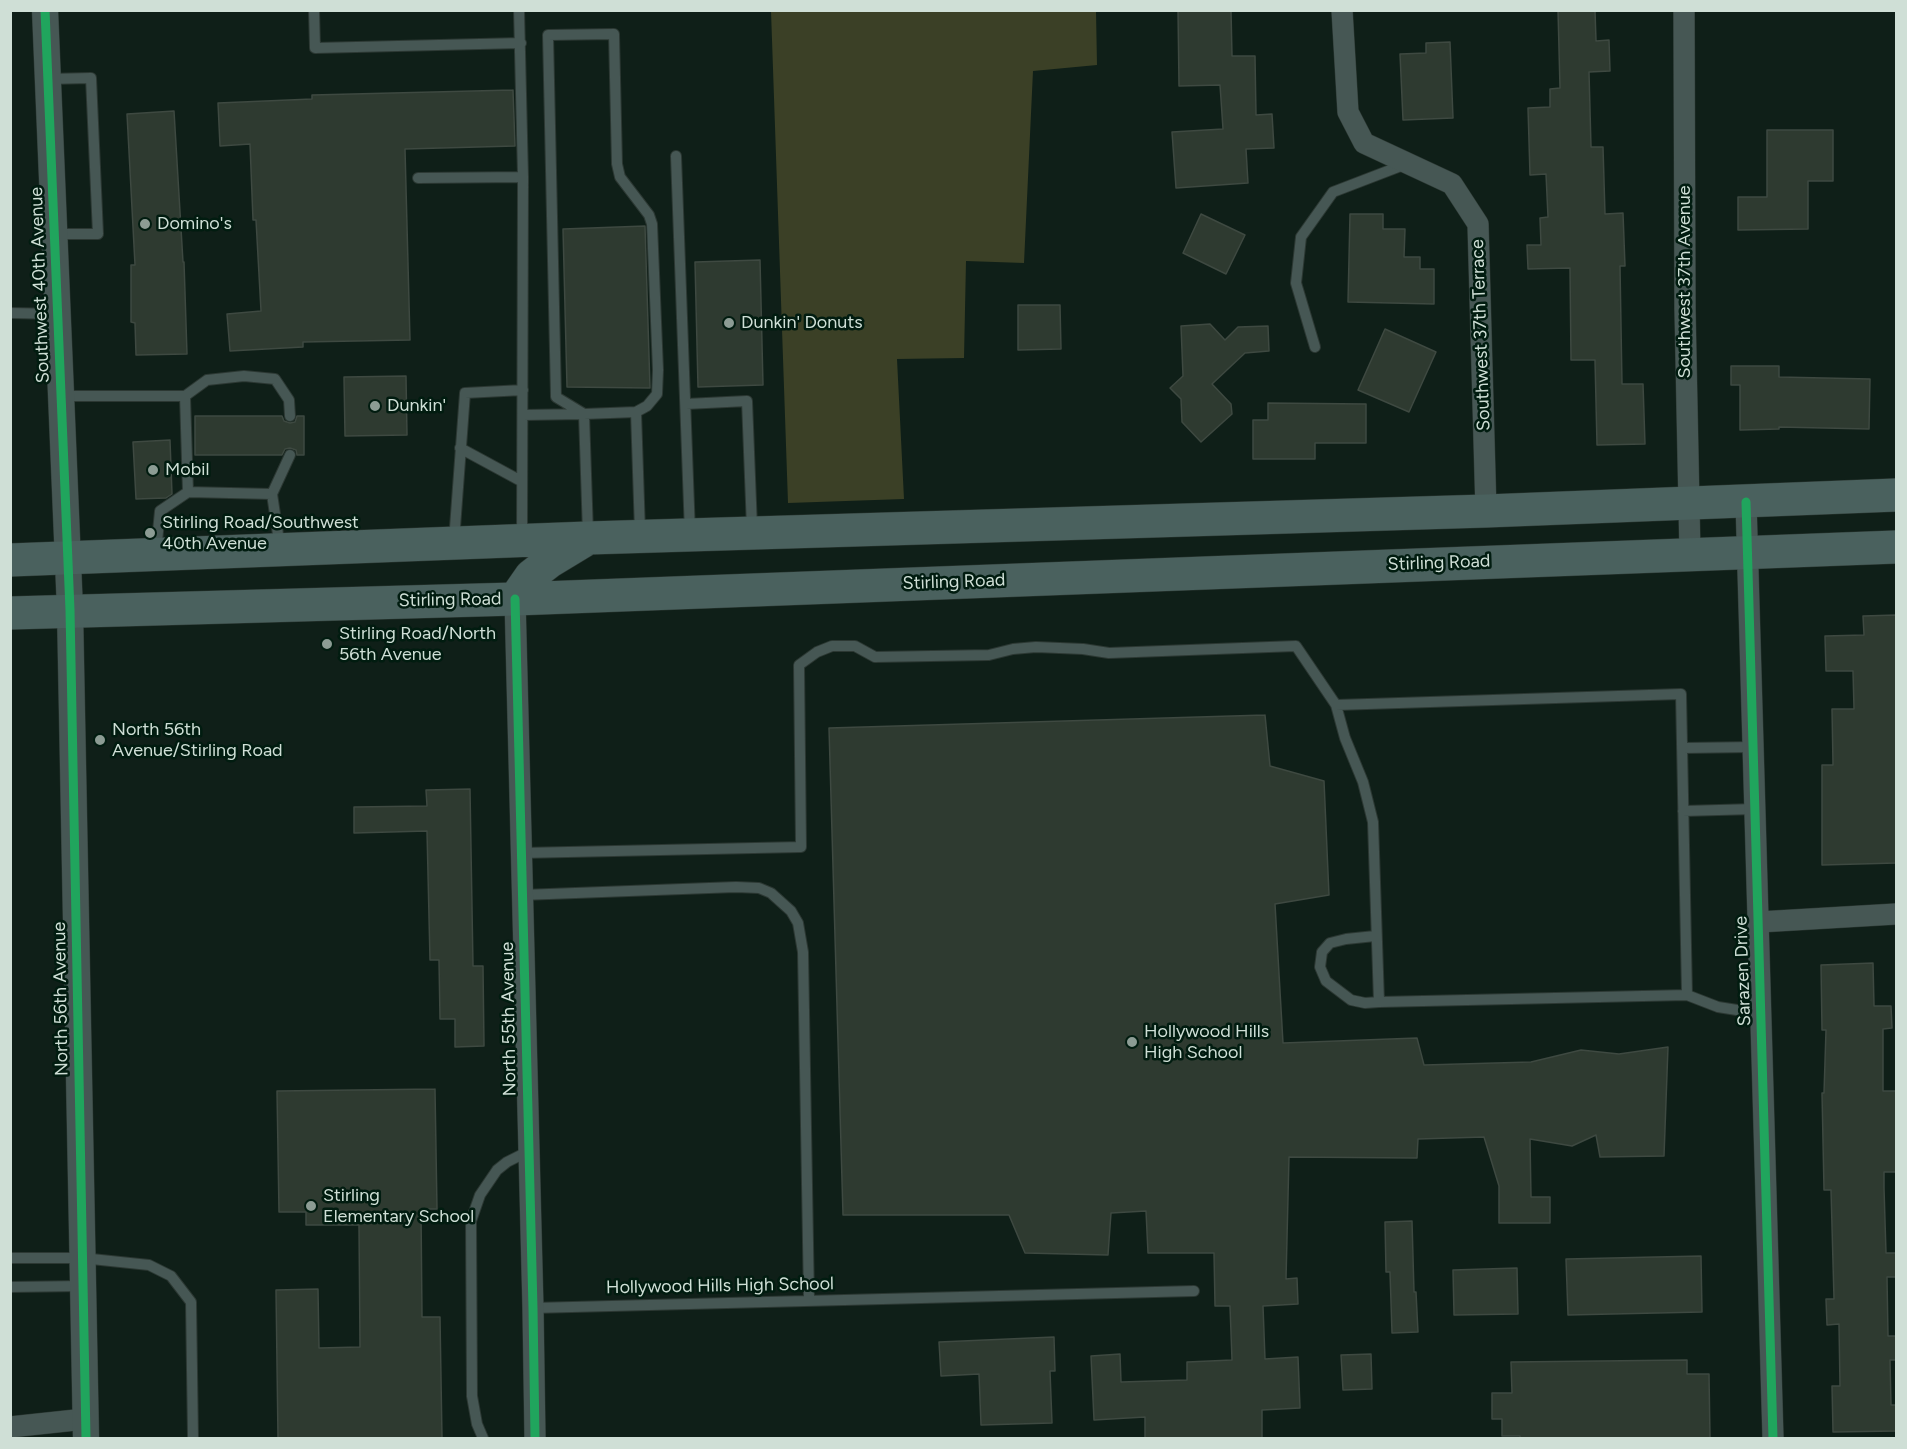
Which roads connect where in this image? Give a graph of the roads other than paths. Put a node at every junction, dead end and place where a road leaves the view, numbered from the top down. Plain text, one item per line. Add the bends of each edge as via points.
1 (45, 10) edge
2 (314, 10) edge
3 (519, 10) edge
4 (1342, 10) edge
5 (1684, 10) edge
6 (521, 43) junction
7 (48, 79) junction
8 (676, 156) dead end
9 (1406, 163) junction
10 (523, 177) junction
11 (417, 178) dead end
12 (54, 234) junction
13 (10, 314) edge
14 (58, 315) junction
15 (1315, 347) dead end
16 (523, 390) junction
17 (61, 396) junction
18 (185, 396) junction
19 (686, 404) junction
20 (636, 412) junction
21 (584, 414) junction
22 (290, 416) dead end
23 (522, 416) junction
24 (460, 448) junction
25 (290, 455) dead end
26 (521, 481) junction
27 (188, 492) junction
28 (272, 494) junction
29 (1896, 495) edge
30 (1746, 502) junction
31 (1689, 504) junction
32 (1486, 511) junction
33 (752, 534) junction
34 (690, 536) junction
35 (640, 537) junction
36 (588, 538) junction
37 (522, 541) junction
38 (454, 544) junction
39 (1896, 547) edge
40 (280, 551) junction
41 (1747, 552) junction
42 (1690, 554) junction
43 (156, 556) junction
44 (68, 559) junction
45 (10, 560) edge
46 (515, 599) junction
47 (70, 610) junction
48 (10, 613) edge
49 (1336, 705) junction
50 (1754, 747) junction
51 (1682, 748) junction
52 (1755, 809) junction
53 (1683, 811) junction
54 (521, 854) junction
55 (522, 895) junction
56 (1896, 914) edge
57 (1759, 922) junction
58 (1375, 936) junction
59 (1687, 995) junction
60 (1379, 1002) junction
61 (1761, 1010) junction
62 (529, 1151) junction
63 (10, 1258) edge
64 (82, 1258) junction
65 (83, 1286) junction
66 (10, 1287) edge
67 (1194, 1292) dead end
68 (809, 1300) junction
69 (534, 1308) junction
70 (10, 1428) edge
71 (85, 1429) edge
72 (193, 1438) edge
73 (483, 1438) edge
74 (535, 1438) edge
75 (1773, 1438) edge

1 - 7 street, Southwest 40th Avenue
2 - 6 lane via 315,48
3 - 6 lane
4 - 9 street, Southwest 37th Terrace via 1348,112 1364,143
5 - 31 street, Southwest 37th Avenue
6 - 10 lane
7 - 12 street, Southwest 40th Avenue
7 - 12 lane via 91,78 98,234
8 - 19 lane
9 - 15 lane via 1333,192 1301,237 1296,283
9 - 32 street, Southwest 37th Terrace via 1452,184 1478,224
10 - 11 lane
10 - 16 lane
12 - 14 street, Southwest 40th Avenue
13 - 14 lane
14 - 17 street, Southwest 40th Avenue
16 - 23 lane
16 - 24 lane via 465,393
17 - 18 lane
17 - 44 street, Southwest 40th Avenue
18 - 22 lane via 207,380 244,376 275,379 289,400
18 - 27 lane
19 - 33 lane via 747,401
19 - 34 lane
20 - 21 lane
20 - 21 lane via 653,401 658,386 652,224 650,215 620,177 616,164 614,34 548,35 556,397
20 - 35 lane
21 - 23 lane
21 - 36 lane
23 - 26 lane
24 - 26 lane
24 - 38 lane
25 - 28 lane
26 - 37 lane
27 - 28 lane
27 - 43 lane via 160,511
28 - 40 lane
29 - 30 main road
30 - 31 main road
30 - 41 street, Sarazen Drive
31 - 32 main road
31 - 42 street, Southwest 37th Avenue
32 - 33 main road
33 - 34 main road
34 - 35 main road
35 - 36 main road
36 - 37 main road
36 - 46 main road via 531,576
37 - 38 main road
38 - 40 main road
39 - 41 main road, Stirling Road
40 - 43 main road
41 - 42 main road, Stirling Road
41 - 50 street, Sarazen Drive
42 - 46 main road, Stirling Road
43 - 44 main road
44 - 45 main road
44 - 47 street, North 56th Avenue
46 - 47 main road, Stirling Road
46 - 54 street, North 55th Avenue
47 - 48 main road, Stirling Road
47 - 64 street, North 56th Avenue
49 - 51 lane via 1681,694
49 - 54 lane via 1296,646 1109,653 1036,647 988,655 875,657 855,646 832,646 799,665 801,847
49 - 58 lane via 1363,782 1372,822
50 - 51 lane
50 - 52 street, Sarazen Drive
51 - 53 lane
52 - 53 lane
52 - 57 street, Sarazen Drive
53 - 59 lane
54 - 55 street, North 55th Avenue
55 - 62 street, North 55th Avenue
55 - 68 lane via 759,888 791,911 798,923 803,952
56 - 57 street
57 - 61 street, Sarazen Drive
58 - 60 lane
58 - 60 lane via 1330,944 1322,952 1320,967 1326,981 1351,1000
59 - 60 lane
59 - 61 lane via 1737,1010
61 - 75 street, Sarazen Drive
62 - 69 street, North 55th Avenue
62 - 73 lane via 497,1170 480,1195 471,1221 472,1396
63 - 64 lane
64 - 65 street, North 56th Avenue
64 - 72 lane via 149,1265 171,1276 191,1302
65 - 66 lane
65 - 71 street, North 56th Avenue
67 - 68 lane, Hollywood Hills High School
68 - 69 lane, Hollywood Hills High School
69 - 74 street, North 55th Avenue
70 - 71 street

